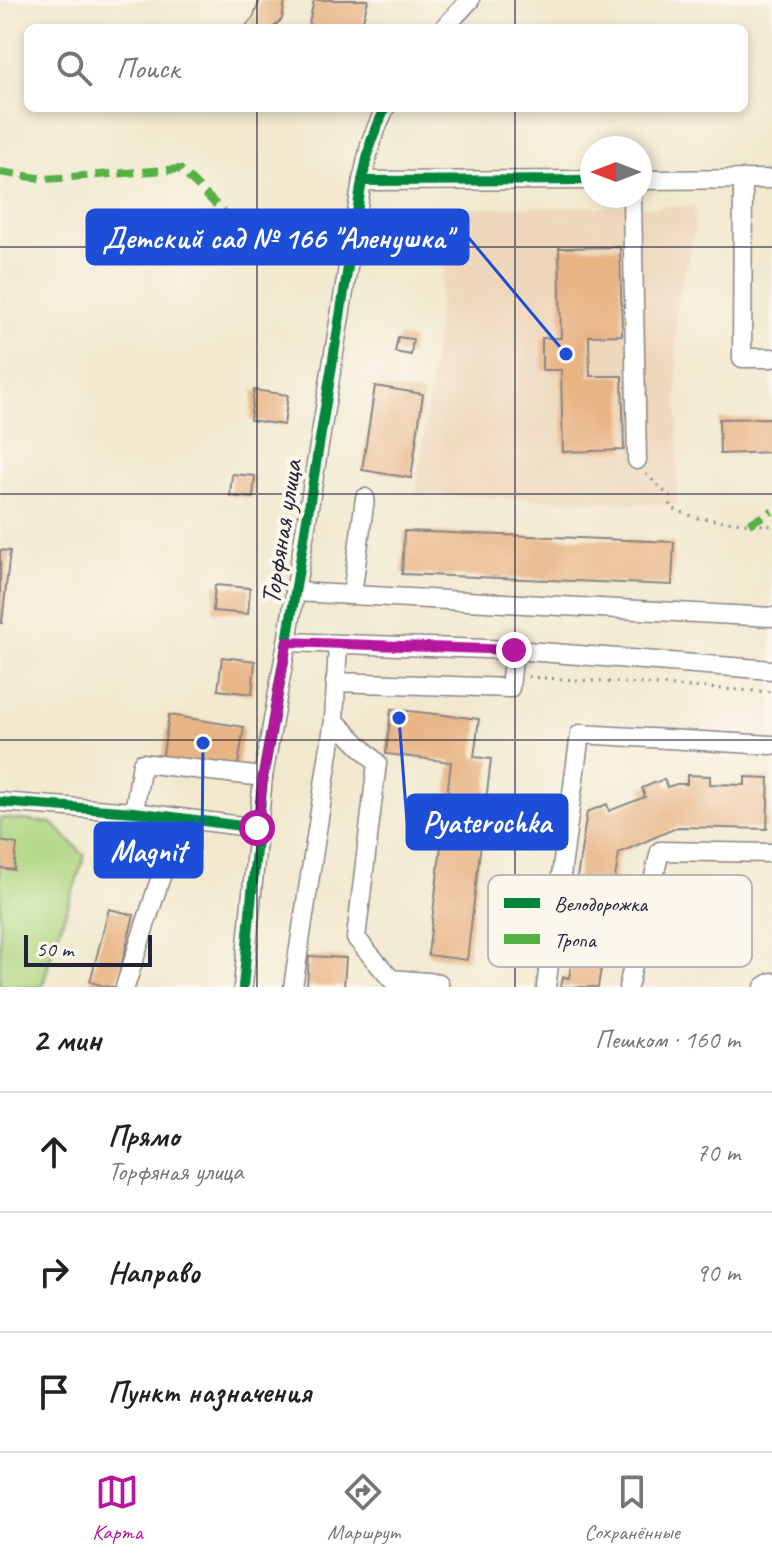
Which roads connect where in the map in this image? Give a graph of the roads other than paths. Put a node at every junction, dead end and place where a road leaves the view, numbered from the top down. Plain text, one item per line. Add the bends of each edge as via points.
1 (470, 0) edge
2 (448, 24) edge
3 (383, 112) edge
4 (743, 179) junction
5 (772, 179) edge
6 (580, 180) edge
7 (652, 180) edge
8 (362, 181) junction
9 (632, 208) edge
10 (772, 358) edge
11 (637, 460) road end
12 (365, 498) dead end
13 (295, 592) junction
14 (352, 595) junction
15 (772, 617) edge
16 (287, 642) junction
17 (338, 644) junction
18 (514, 650) junction
19 (772, 670) edge
20 (335, 682) junction
21 (334, 720) junction
22 (772, 745) edge
23 (263, 777) junction
24 (0, 802) edge
25 (134, 812) junction
26 (180, 818) junction
27 (257, 828) junction
28 (772, 853) edge
29 (561, 875) edge
30 (654, 875) edge
31 (549, 967) edge
32 (633, 967) edge
33 (772, 982) edge
34 (125, 987) edge
35 (243, 987) edge
36 (293, 987) edge
37 (439, 987) edge
38 (546, 987) edge
39 (628, 987) edge
40 (764, 987) edge

1 - 2 street
3 - 8 street, Торфяная улица
4 - 5 street
4 - 7 street
4 - 10 street via 742,358
6 - 8 street
8 - 13 street, Торфяная улица
9 - 11 street
12 - 14 street
13 - 14 street
13 - 16 street, Торфяная улица
14 - 15 street
16 - 17 street
16 - 23 street, Торфяная улица
17 - 18 street
17 - 20 street
18 - 19 street
18 - 20 street via 510,688
20 - 21 street
21 - 36 street
21 - 37 street via 377,763 356,938 391,979
22 - 29 street via 580,734
23 - 25 street via 142,763
23 - 27 street, Торфяная улица
24 - 25 street
25 - 26 street
26 - 27 street
26 - 34 street
27 - 35 street, Торфяная улица
28 - 30 street via 660,851
31 - 38 street
32 - 39 street
33 - 40 street

